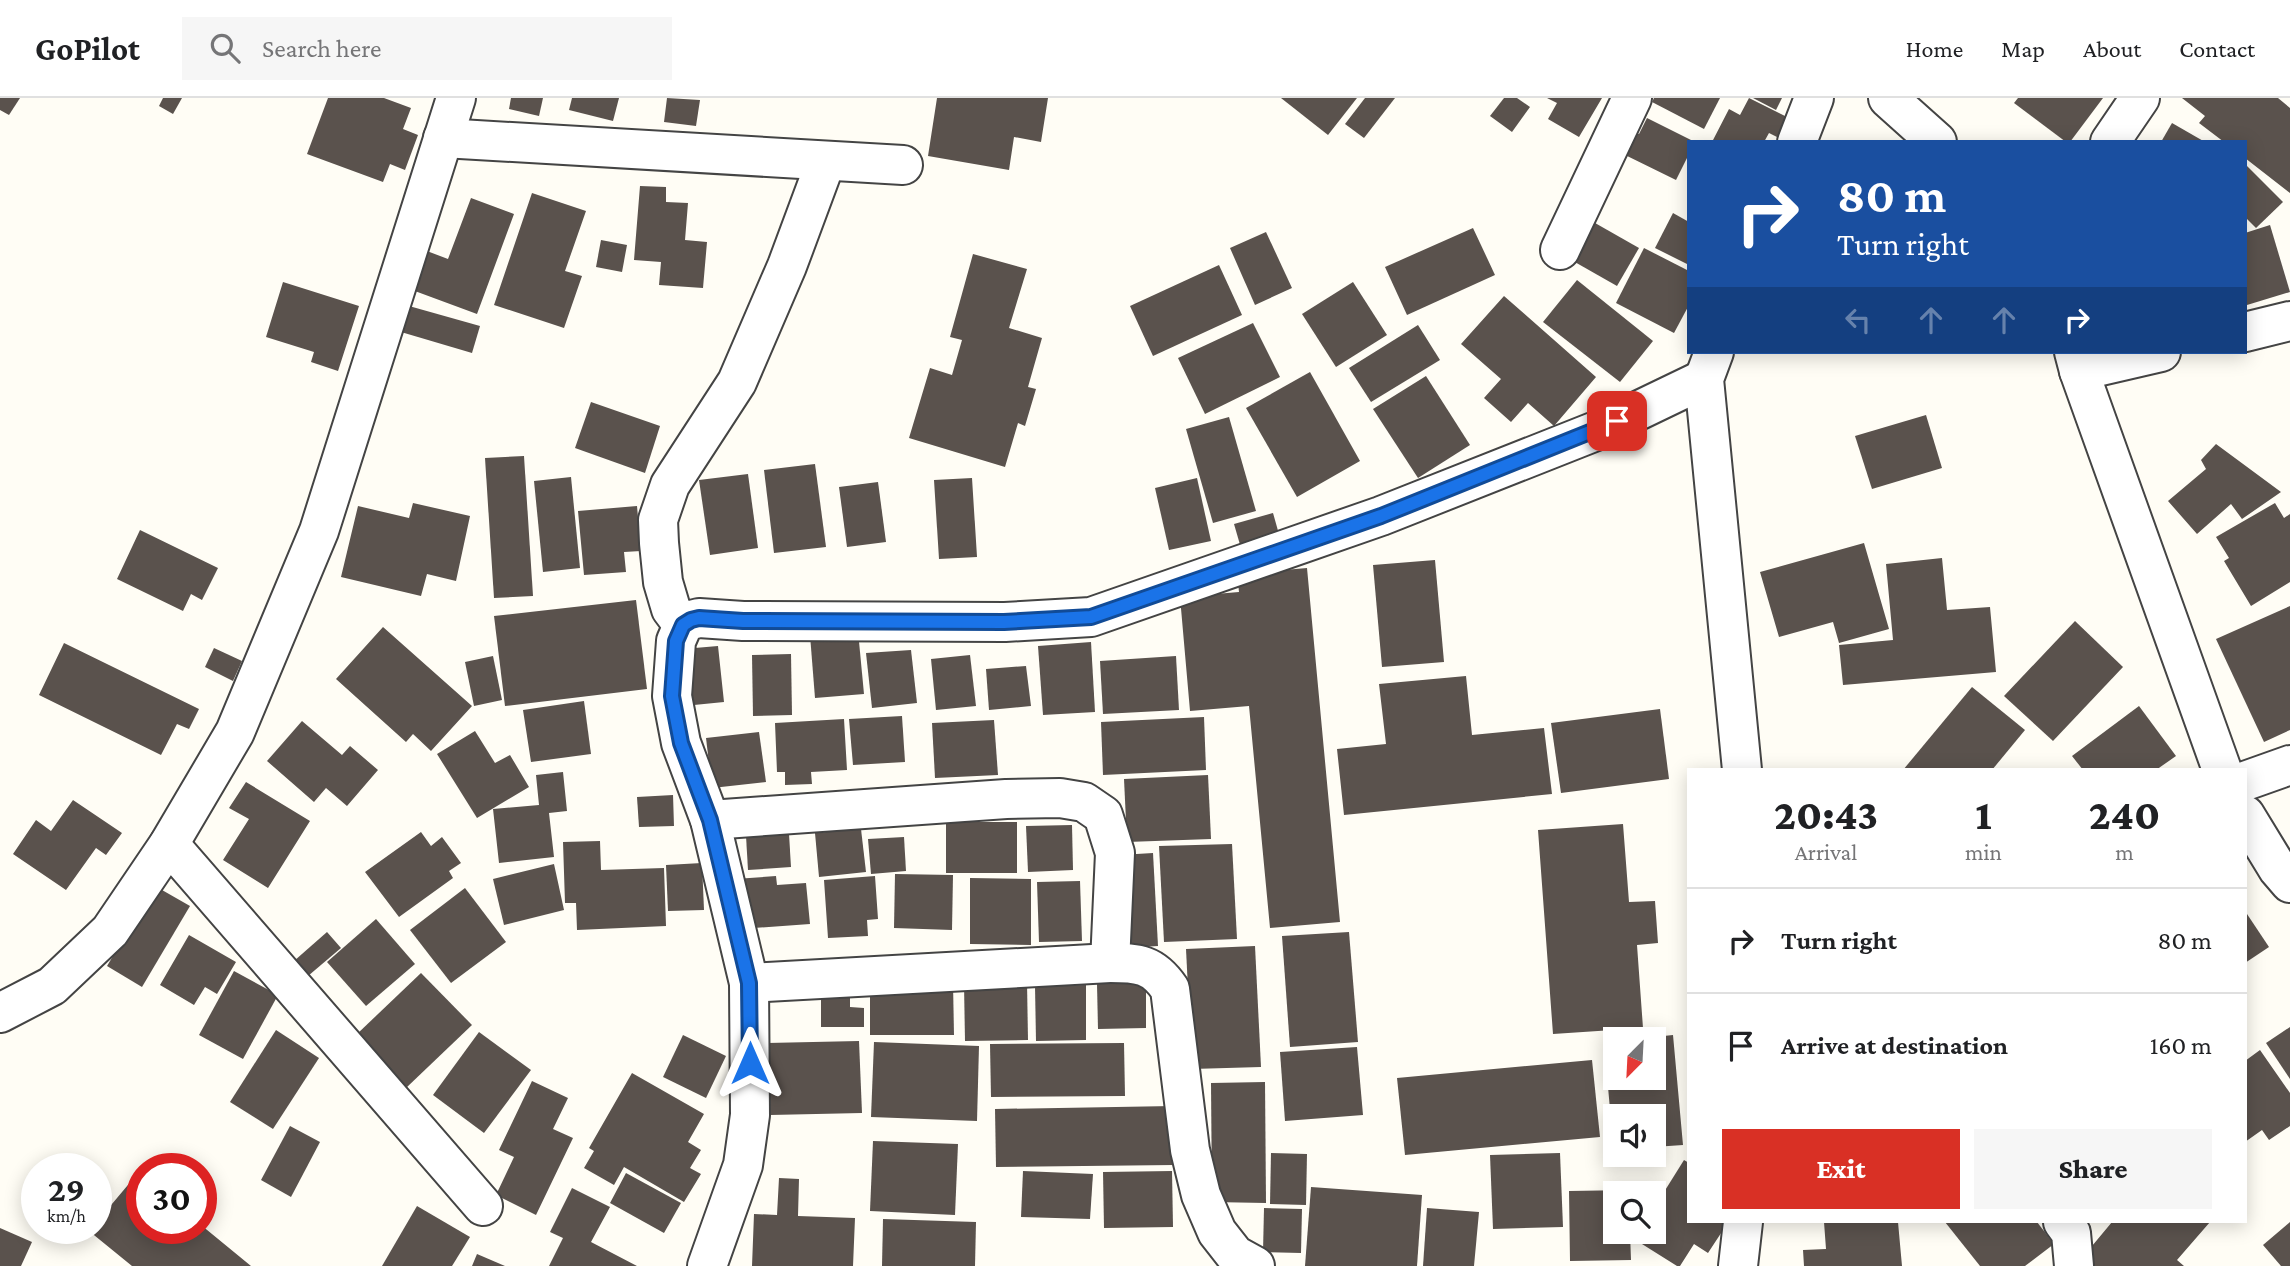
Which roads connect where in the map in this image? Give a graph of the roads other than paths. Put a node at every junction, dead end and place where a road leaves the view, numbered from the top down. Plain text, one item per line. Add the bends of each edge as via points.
1 (456, 98) edge
2 (1632, 98) edge
3 (1814, 98) edge
4 (1888, 98) edge
5 (2140, 98) edge
6 (443, 138) junction
7 (1798, 140) edge
8 (1935, 140) edge
9 (2111, 140) edge
10 (826, 161) junction
11 (903, 165) dead end
12 (1560, 250) dead end
13 (2290, 321) edge
14 (2247, 332) edge
15 (2144, 354) edge
16 (2076, 362) edge
17 (1709, 365) edge
18 (683, 625) junction
19 (2290, 765) edge
20 (1742, 768) edge
21 (2221, 768) edge
22 (2247, 780) edge
23 (2247, 818) edge
24 (710, 820) junction
25 (169, 844) junction
26 (2290, 883) edge
27 (1110, 963) junction
28 (749, 983) junction
29 (0, 1013) edge
30 (483, 1206) dead end
31 (1743, 1223) edge
32 (2064, 1223) edge
33 (707, 1266) edge
34 (1255, 1266) edge
35 (1738, 1266) edge
36 (2074, 1266) edge

1 - 6 street
2 - 12 street
3 - 7 street
4 - 8 street
5 - 9 street
6 - 10 street
6 - 25 street via 319,531 235,732
10 - 11 street
10 - 18 street via 737,382 663,502 658,520 663,582 671,609
13 - 14 street
15 - 16 street
16 - 21 street
17 - 18 street via 1596,431 1381,516 1091,617 1004,622 699,618
17 - 20 street
18 - 24 street via 676,641 672,696 681,743
19 - 22 street
23 - 26 street
24 - 27 street via 1006,799 1084,802 1103,815 1115,853
24 - 28 street
25 - 29 street via 110,931 52,986
25 - 30 street
27 - 28 street
27 - 34 street via 1144,966 1159,973 1170,989 1190,1150 1201,1195 1216,1232 1235,1255
28 - 33 street via 750,1115 743,1165
31 - 35 street
32 - 36 street via 2071,1233

